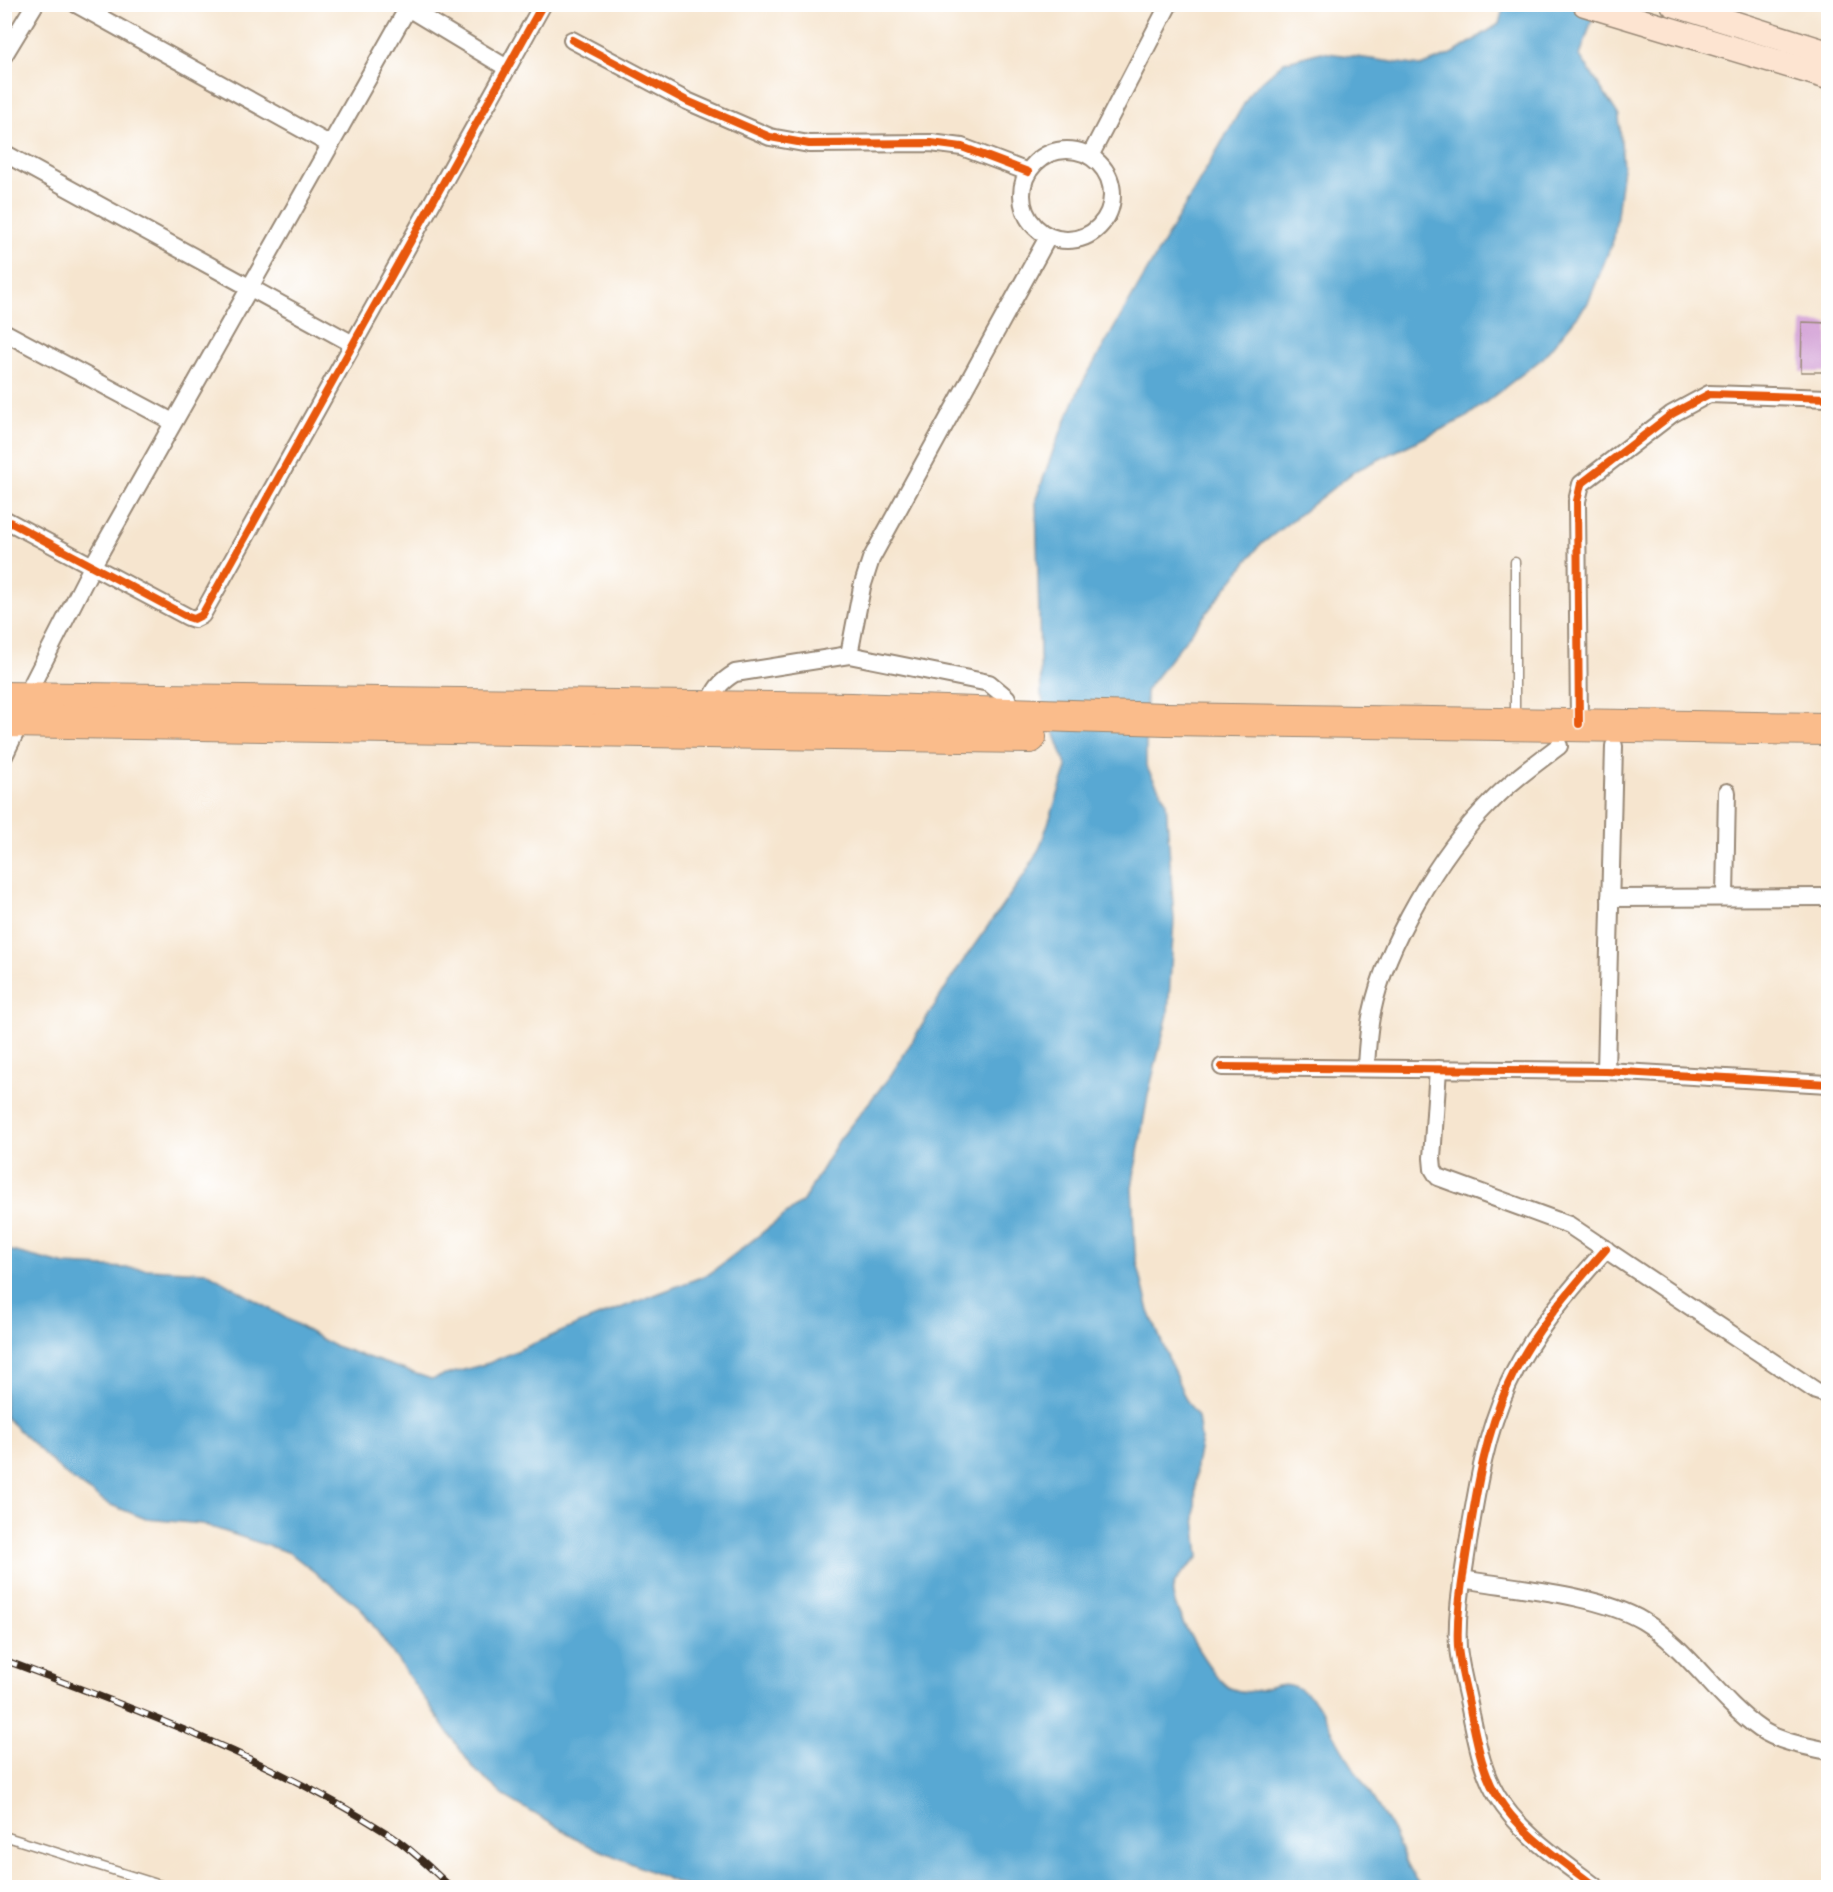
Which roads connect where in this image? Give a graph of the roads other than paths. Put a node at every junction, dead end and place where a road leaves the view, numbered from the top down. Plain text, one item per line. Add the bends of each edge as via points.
1 (35, 4) edge
2 (76, 4) edge
3 (543, 4) edge
4 (1169, 4) edge
5 (1584, 4) edge
6 (1673, 4) edge
7 (406, 6) edge
8 (572, 40) dead end
9 (1828, 53) edge
10 (4, 55) edge
11 (507, 68) junction
12 (1828, 77) edge
13 (329, 144) junction
14 (4, 153) edge
15 (1090, 156) junction
16 (1028, 172) junction
17 (1047, 237) junction
18 (248, 289) junction
19 (4, 332) edge
20 (353, 344) junction
21 (1828, 398) edge
22 (173, 422) junction
23 (4, 519) edge
24 (1515, 562) dead end
25 (93, 565) junction
26 (849, 655) junction
27 (709, 706) junction
28 (14, 710) edge
29 (1021, 722) junction
30 (1515, 723) junction
31 (1828, 729) edge
32 (1400, 732) junction
33 (1569, 735) junction
34 (1614, 746) junction
35 (1828, 749) edge
36 (4, 756) edge
37 (1727, 792) dead end
38 (1725, 897) junction
39 (1828, 897) edge
40 (1610, 898) junction
41 (1222, 1067) dead end
42 (1366, 1067) junction
43 (1438, 1069) junction
44 (1606, 1071) junction
45 (1828, 1084) edge
46 (1606, 1249) junction
47 (1828, 1395) edge
48 (1462, 1579) junction
49 (1828, 1751) edge
50 (4, 1836) edge
51 (170, 1887) edge
52 (1597, 1887) edge

1 - 10 street
2 - 13 street
3 - 11 street
4 - 15 street
5 - 12 street
6 - 9 street
7 - 11 street
7 - 13 street
8 - 16 street via 687,101 770,137 809,144 931,143 962,147
11 - 20 street
13 - 18 street
14 - 18 street
15 - 16 street via 1077,151 1056,152 1037,161
15 - 17 street via 1110,179 1110,210 1092,234 1078,240
16 - 17 street via 1022,190 1024,209 1033,225
17 - 26 street via 871,559
18 - 20 street
18 - 22 street
19 - 22 street
20 - 25 street via 199,618 189,617
21 - 33 street via 1709,394 1672,414 1581,484 1577,501
22 - 25 street
23 - 25 street
24 - 30 lane
25 - 28 street
26 - 27 street via 735,673 722,681
26 - 29 street via 989,683 1007,698
27 - 28 highway
27 - 29 highway
28 - 29 highway
28 - 36 street
29 - 32 highway
30 - 32 highway
30 - 33 highway
31 - 33 highway
32 - 33 highway
33 - 34 highway
33 - 42 street via 1488,805 1463,833 1426,887 1378,988 1371,1013
34 - 35 highway
34 - 40 street
37 - 38 street
38 - 39 street
38 - 40 street
40 - 44 street
41 - 42 street
42 - 43 street
43 - 44 street
43 - 46 street via 1432,1158 1432,1169 1438,1177 1569,1225
44 - 45 street
46 - 47 street via 1816,1391
46 - 48 street via 1534,1338 1508,1383 1479,1471
48 - 49 street via 1591,1602 1641,1620 1664,1635 1713,1688 1760,1729
48 - 52 street via 1458,1648 1487,1778 1514,1818 1539,1844
50 - 51 lane

